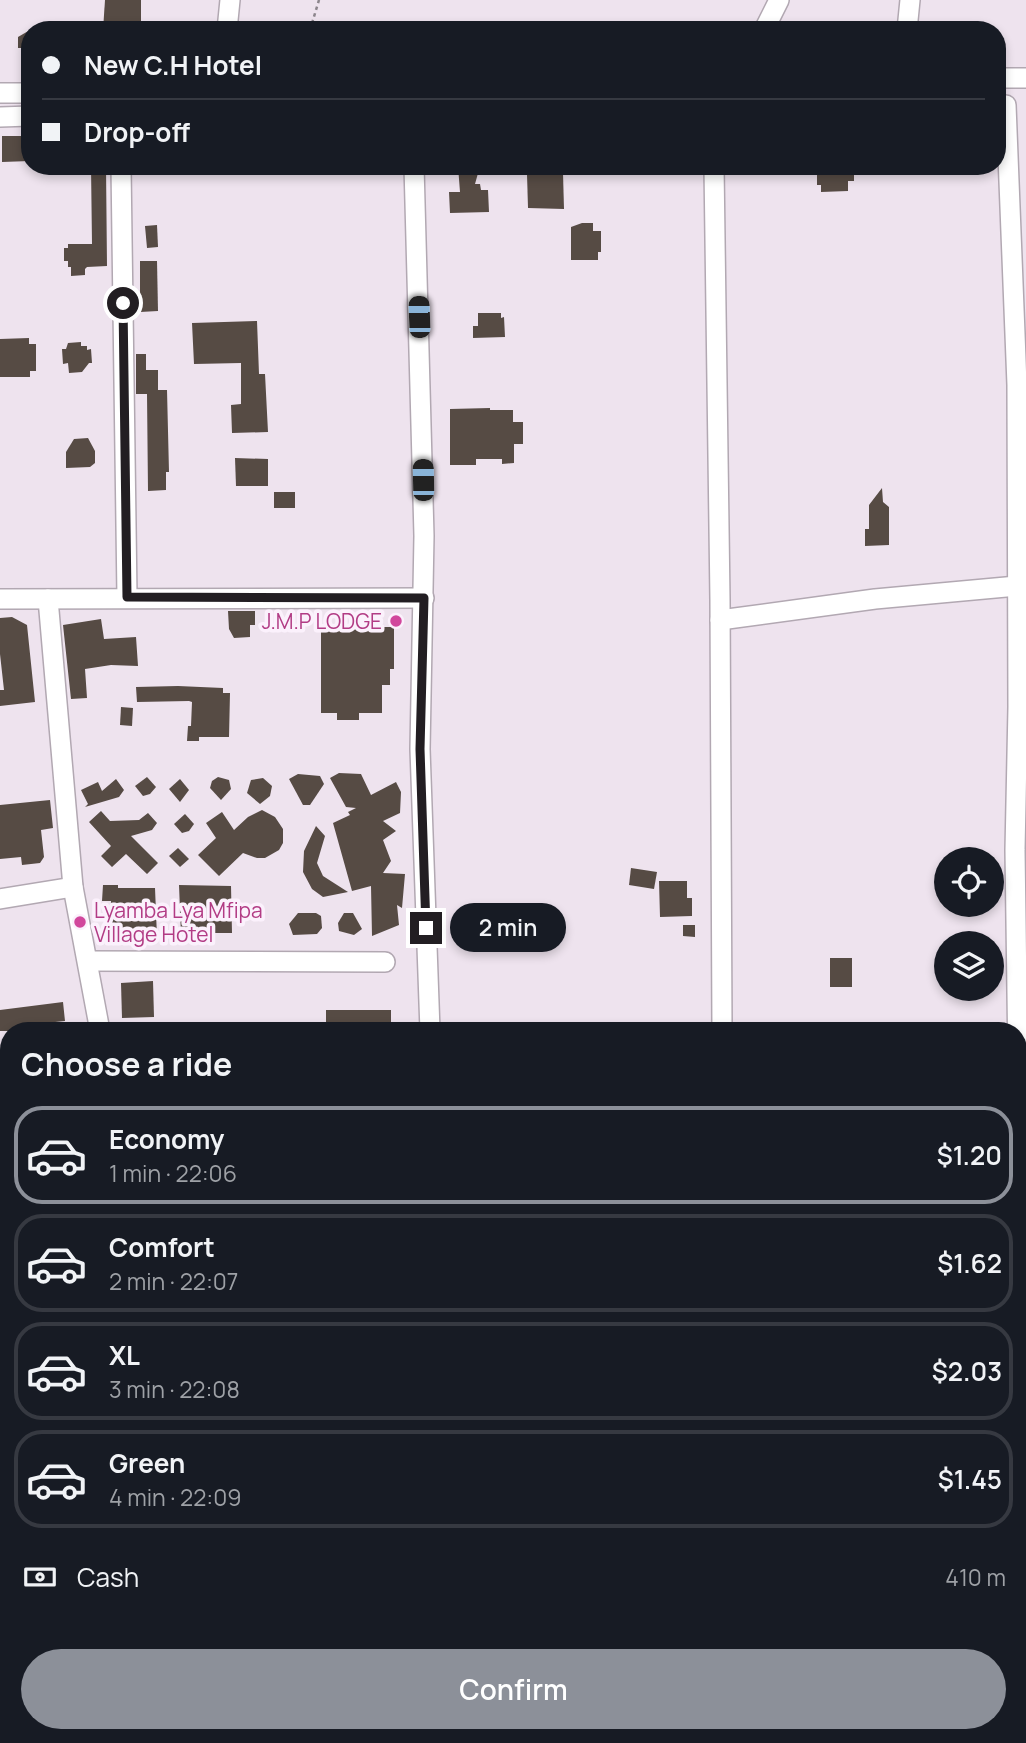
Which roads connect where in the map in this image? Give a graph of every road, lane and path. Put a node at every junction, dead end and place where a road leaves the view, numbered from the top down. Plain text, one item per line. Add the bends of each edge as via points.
1 (230, 0) edge
2 (319, 0) edge
3 (779, 0) edge
4 (910, 0) edge
5 (228, 21) edge
6 (313, 21) edge
7 (768, 21) edge
8 (908, 21) edge
9 (1006, 78) edge
10 (1026, 78) edge
11 (0, 93) edge
12 (21, 93) edge
13 (1010, 105) edge
14 (0, 117) edge
15 (21, 117) edge
16 (121, 175) edge
17 (414, 175) edge
18 (714, 175) edge
19 (1019, 280) edge
20 (1017, 586) junction
21 (127, 597) junction
22 (48, 598) junction
23 (424, 598) junction
24 (0, 599) edge
25 (720, 620) junction
26 (73, 887) junction
27 (0, 899) edge
28 (88, 961) junction
29 (385, 962) dead end
30 (98, 1022) edge
31 (430, 1022) edge
32 (722, 1022) edge
33 (1017, 1022) edge

1 - 5 street
2 - 6 path
3 - 7 street
4 - 8 street
9 - 10 street
11 - 12 street
13 - 19 street
14 - 15 street
16 - 21 street
17 - 23 street
18 - 25 street
19 - 20 street
20 - 25 street via 875,598
20 - 33 street
21 - 22 street
21 - 23 street
22 - 24 street
22 - 26 street
23 - 31 street via 420,749
25 - 32 street
26 - 27 street
26 - 28 street
28 - 29 street
28 - 30 street

